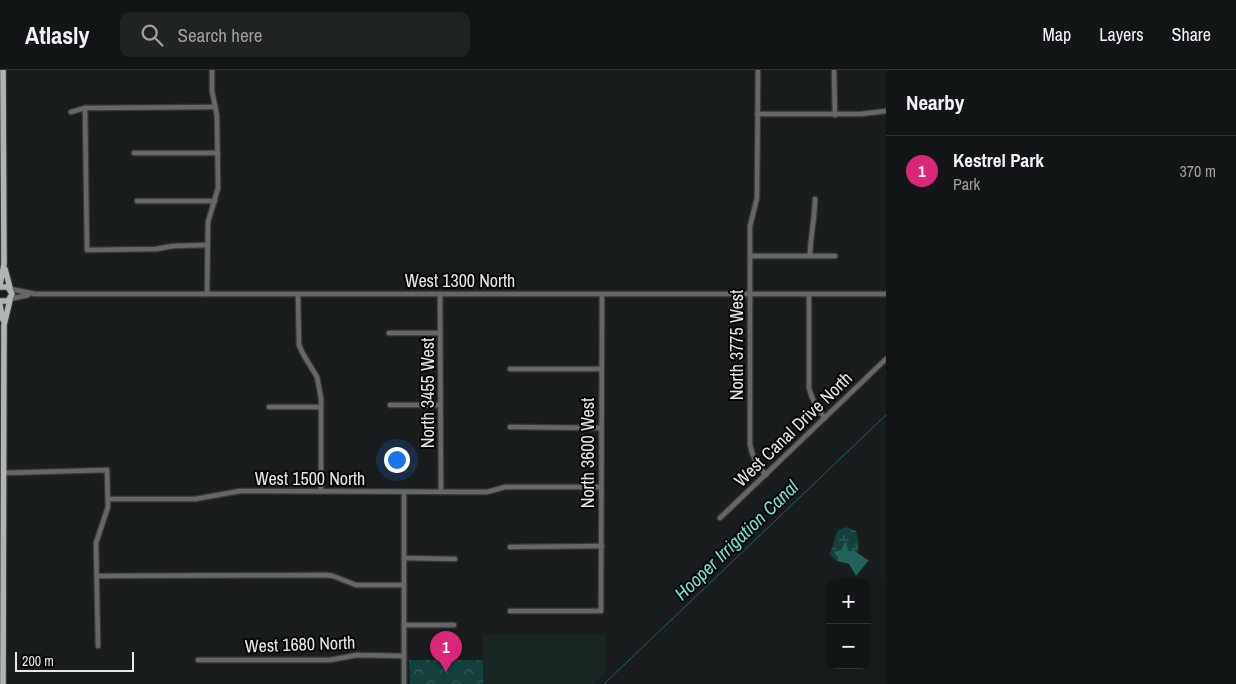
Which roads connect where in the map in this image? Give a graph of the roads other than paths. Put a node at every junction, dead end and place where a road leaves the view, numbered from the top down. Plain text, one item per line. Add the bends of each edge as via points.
1 (3, 70) edge
2 (212, 70) edge
3 (758, 70) edge
4 (834, 70) edge
5 (215, 107) junction
6 (85, 108) junction
7 (886, 111) edge
8 (71, 112) dead end
9 (757, 114) junction
10 (834, 115) junction
11 (134, 153) dead end
12 (218, 153) junction
13 (815, 199) dead end
14 (136, 200) dead end
15 (215, 200) junction
16 (207, 245) junction
17 (750, 256) junction
18 (810, 256) junction
19 (835, 256) dead end
20 (4, 264) junction
21 (0, 286) edge
22 (10, 289) junction
23 (34, 294) junction
24 (207, 294) junction
25 (298, 294) junction
26 (440, 294) junction
27 (602, 294) junction
28 (750, 294) junction
29 (809, 294) junction
30 (886, 294) edge
31 (10, 300) junction
32 (0, 301) edge
33 (0, 305) edge
34 (4, 325) junction
35 (390, 333) dead end
36 (440, 333) junction
37 (886, 359) edge
38 (510, 369) dead end
39 (601, 369) junction
40 (2, 388) edge
41 (390, 405) dead end
42 (440, 405) junction
43 (269, 407) dead end
44 (321, 407) junction
45 (825, 418) junction
46 (510, 427) dead end
47 (601, 428) junction
48 (3, 473) junction
49 (766, 475) junction
50 (601, 487) junction
51 (321, 491) junction
52 (404, 492) junction
53 (440, 492) junction
54 (108, 499) junction
55 (720, 518) dead end
56 (602, 546) junction
57 (510, 547) dead end
58 (404, 558) junction
59 (455, 558) dead end
60 (97, 576) junction
61 (404, 585) junction
62 (510, 611) dead end
63 (404, 625) junction
64 (454, 625) dead end
65 (98, 646) dead end
66 (404, 656) junction
67 (198, 660) dead end
68 (3, 684) edge
69 (404, 684) edge

1 - 20 main road
2 - 5 street
3 - 9 street, North 3775 West
4 - 10 street
5 - 6 street
5 - 12 street
6 - 8 street
6 - 16 street via 87,250
7 - 10 street
9 - 10 street
9 - 17 street, North 3775 West via 757,198 750,226
11 - 12 street
12 - 15 street
13 - 18 street
14 - 15 street
15 - 16 street via 208,222
16 - 24 street
17 - 18 street
17 - 28 street, North 3775 West
18 - 19 street
20 - 21 main road
20 - 22 main road
21 - 22 main road
22 - 23 street, West 1300 North
22 - 31 main road
23 - 24 street, West 1300 North
23 - 31 street, West 1300 North
24 - 25 street, West 1300 North
25 - 26 street, West 1300 North
25 - 44 street via 299,345 320,388
26 - 27 street, West 1300 North
26 - 36 street, North 3455 West
27 - 28 street, West 1300 North
27 - 39 street, North 3600 West
28 - 29 street, West 1300 North
28 - 49 street, North 3775 West via 750,444 757,464
29 - 30 street, West 1300 North
29 - 45 street via 809,388 814,404
31 - 32 main road
31 - 34 main road
33 - 34 main road
34 - 40 main road
35 - 36 street
36 - 42 street, North 3455 West
37 - 45 street, West Canal Drive North
38 - 39 street
39 - 47 street, North 3600 West
40 - 48 main road
41 - 42 street
42 - 53 street, North 3455 West
43 - 44 street
44 - 51 street
45 - 49 street, West Canal Drive North
46 - 47 street
47 - 50 street, North 3600 West
48 - 54 street via 107,470
48 - 68 main road
49 - 55 street, West Canal Drive North
50 - 53 street, West 1500 North via 505,487 487,492
50 - 56 street, North 3600 West
51 - 52 street, West 1500 North
51 - 54 street, West 1500 North via 240,491 195,499
52 - 53 street, West 1500 North
52 - 58 street
54 - 60 street via 96,543
56 - 57 street
56 - 62 street, North 3600 West via 601,611
58 - 59 street
58 - 61 street
60 - 61 street via 326,575 356,586
60 - 65 street
61 - 63 street
63 - 64 street
63 - 66 street
66 - 67 street, West 1680 North via 357,656 330,660
66 - 69 street

